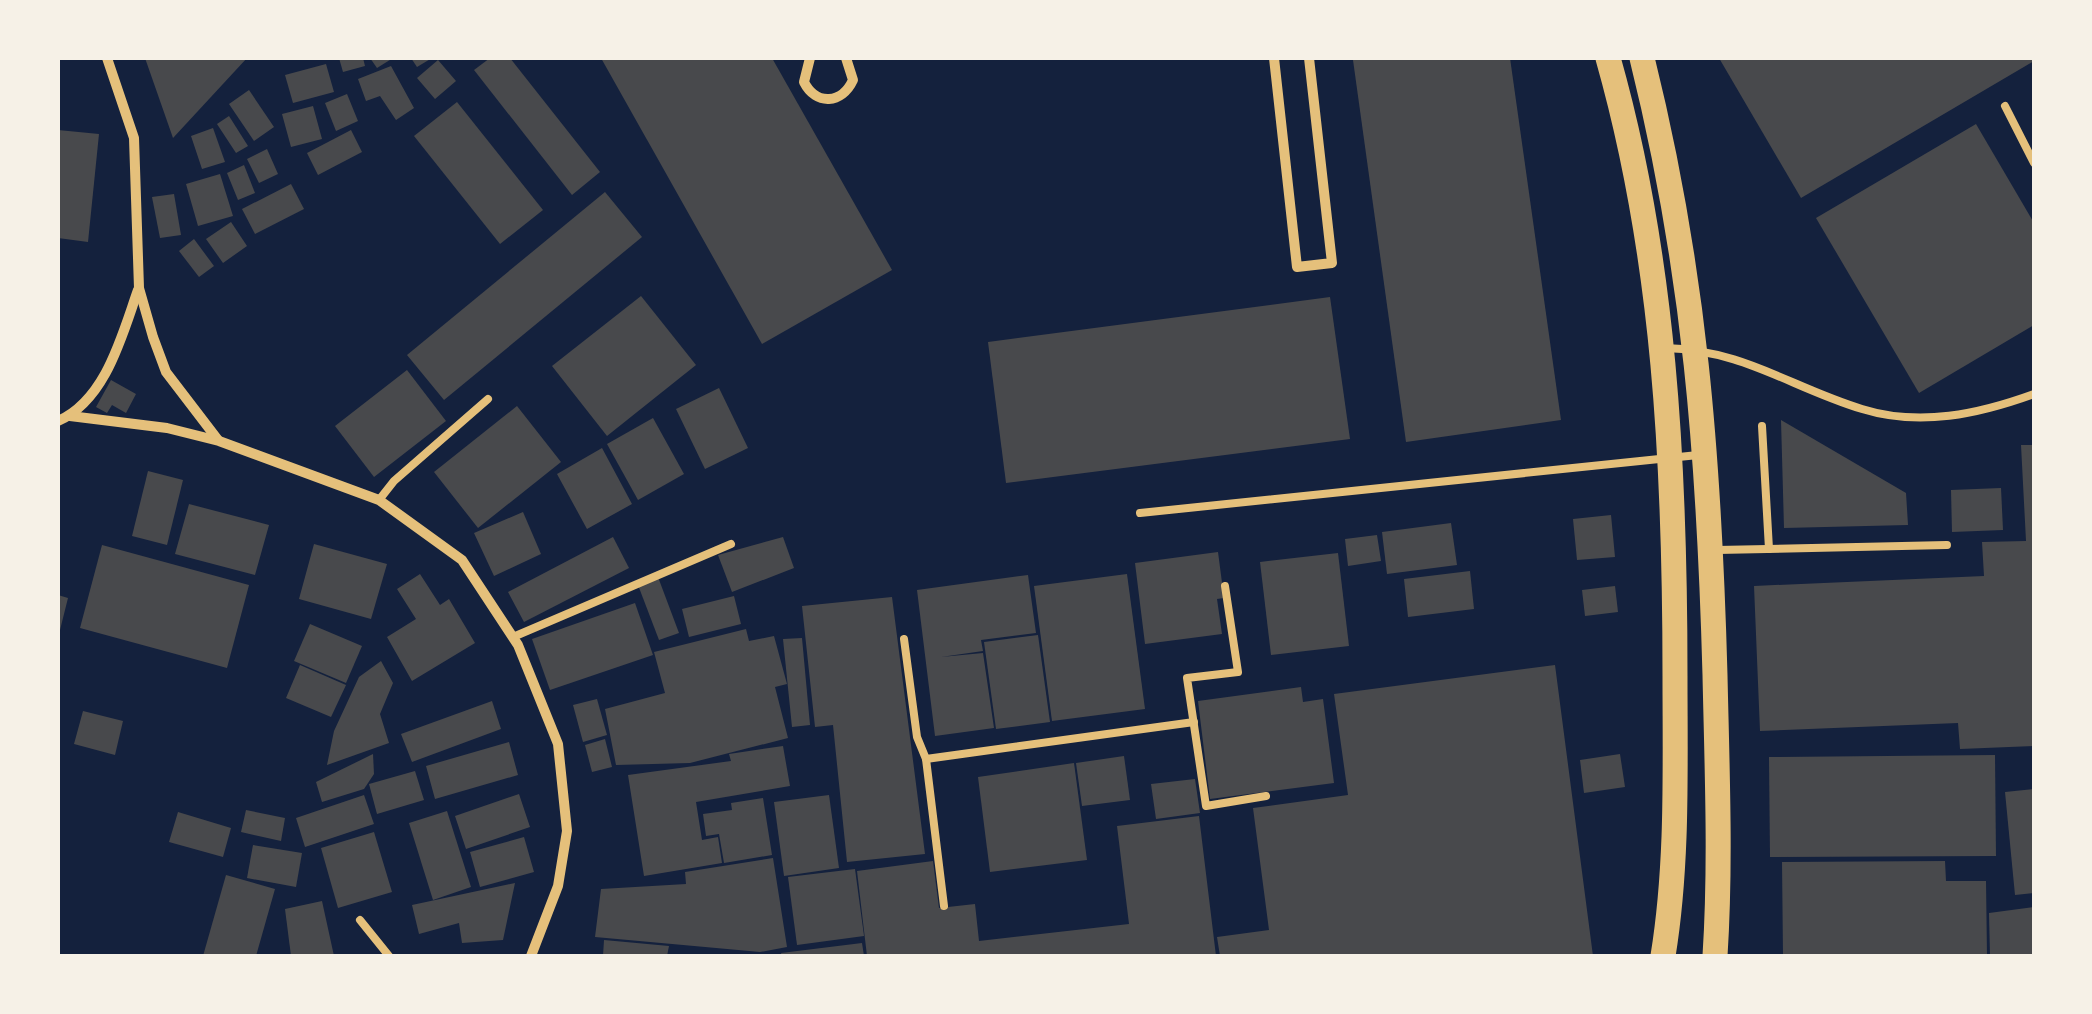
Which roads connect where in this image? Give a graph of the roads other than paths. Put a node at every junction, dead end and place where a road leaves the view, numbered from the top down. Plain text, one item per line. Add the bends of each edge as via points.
1 (107, 58) edge
2 (810, 58) edge
3 (846, 58) edge
4 (1274, 58) edge
5 (1309, 58) edge
6 (1608, 58) edge
7 (1642, 58) edge
8 (2005, 106) dead end
9 (2034, 163) edge
10 (139, 288) junction
11 (1663, 348) junction
12 (1698, 349) junction
13 (2034, 394) edge
14 (488, 399) dead end
15 (70, 416) junction
16 (58, 421) edge
17 (1762, 426) dead end
18 (219, 441) junction
19 (1708, 454) junction
20 (1672, 458) junction
21 (379, 500) junction
22 (1140, 514) dead end
23 (731, 544) dead end
24 (1947, 545) dead end
25 (1770, 549) junction
26 (1714, 550) junction
27 (1225, 586) dead end
28 (514, 637) junction
29 (904, 639) dead end
30 (1194, 722) junction
31 (926, 759) junction
32 (1266, 796) dead end
33 (944, 906) dead end
34 (360, 920) dead end
35 (388, 956) edge
36 (531, 956) edge
37 (1663, 956) edge
38 (1715, 956) edge

1 - 10 street via 134,138
2 - 3 street via 803,74 808,90 829,100 844,94 852,80
4 - 5 street via 1297,267 1332,263
6 - 11 main road via 1644,214
7 - 12 main road via 1674,195
8 - 9 lane
10 - 15 street via 96,388
10 - 18 street via 166,372
11 - 12 lane
11 - 20 main road
12 - 13 lane via 1768,368 1862,409 1919,418 1985,412
12 - 19 main road
14 - 21 lane
15 - 16 street
15 - 18 street
17 - 25 lane
18 - 21 street
19 - 20 lane
19 - 26 main road
20 - 22 lane
20 - 37 main road via 1675,780
21 - 28 street via 462,560
23 - 28 lane
24 - 25 lane
25 - 26 lane
26 - 38 main road
27 - 30 lane via 1238,672 1187,678
28 - 36 street via 558,744 567,831 558,886
29 - 31 lane via 916,737
30 - 31 lane
30 - 32 lane via 1206,806
31 - 33 lane
34 - 35 lane

